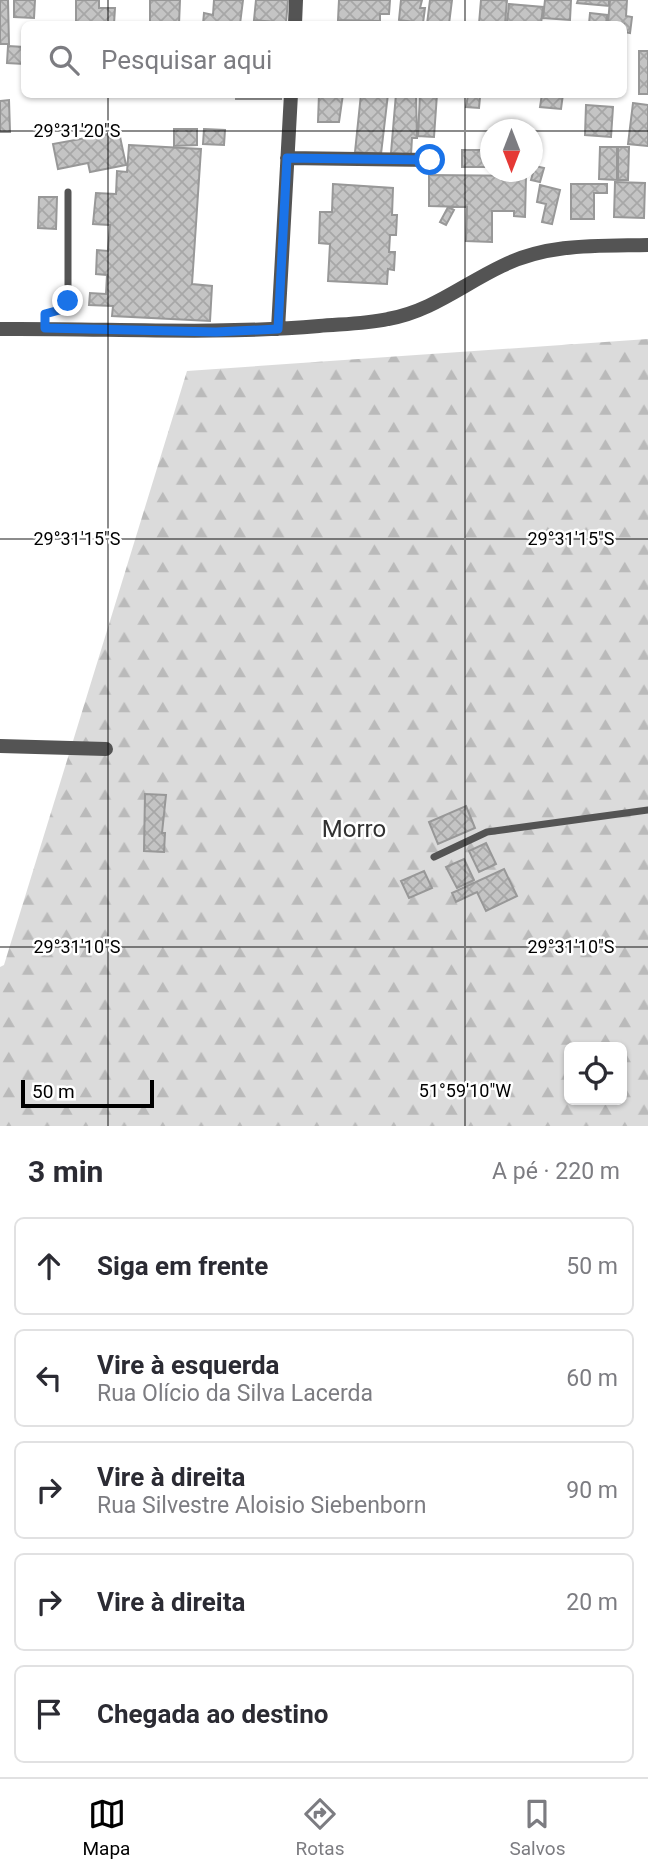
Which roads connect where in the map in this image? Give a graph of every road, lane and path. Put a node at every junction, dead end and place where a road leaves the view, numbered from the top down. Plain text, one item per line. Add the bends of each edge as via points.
1 (296, 0) edge
2 (295, 21) edge
3 (291, 98) edge
4 (287, 158) junction
5 (430, 160) dead end
6 (68, 192) dead end
7 (648, 245) edge
8 (45, 328) junction
9 (0, 329) edge
10 (278, 329) junction
11 (0, 746) edge
12 (106, 749) dead end
13 (648, 810) edge
14 (434, 858) dead end

1 - 2 street
3 - 4 street
4 - 5 street
4 - 10 street
6 - 8 lane via 68,301 63,309 45,314
7 - 10 street via 536,252 417,313
8 - 9 street
8 - 10 street
11 - 12 street
13 - 14 lane via 487,832

